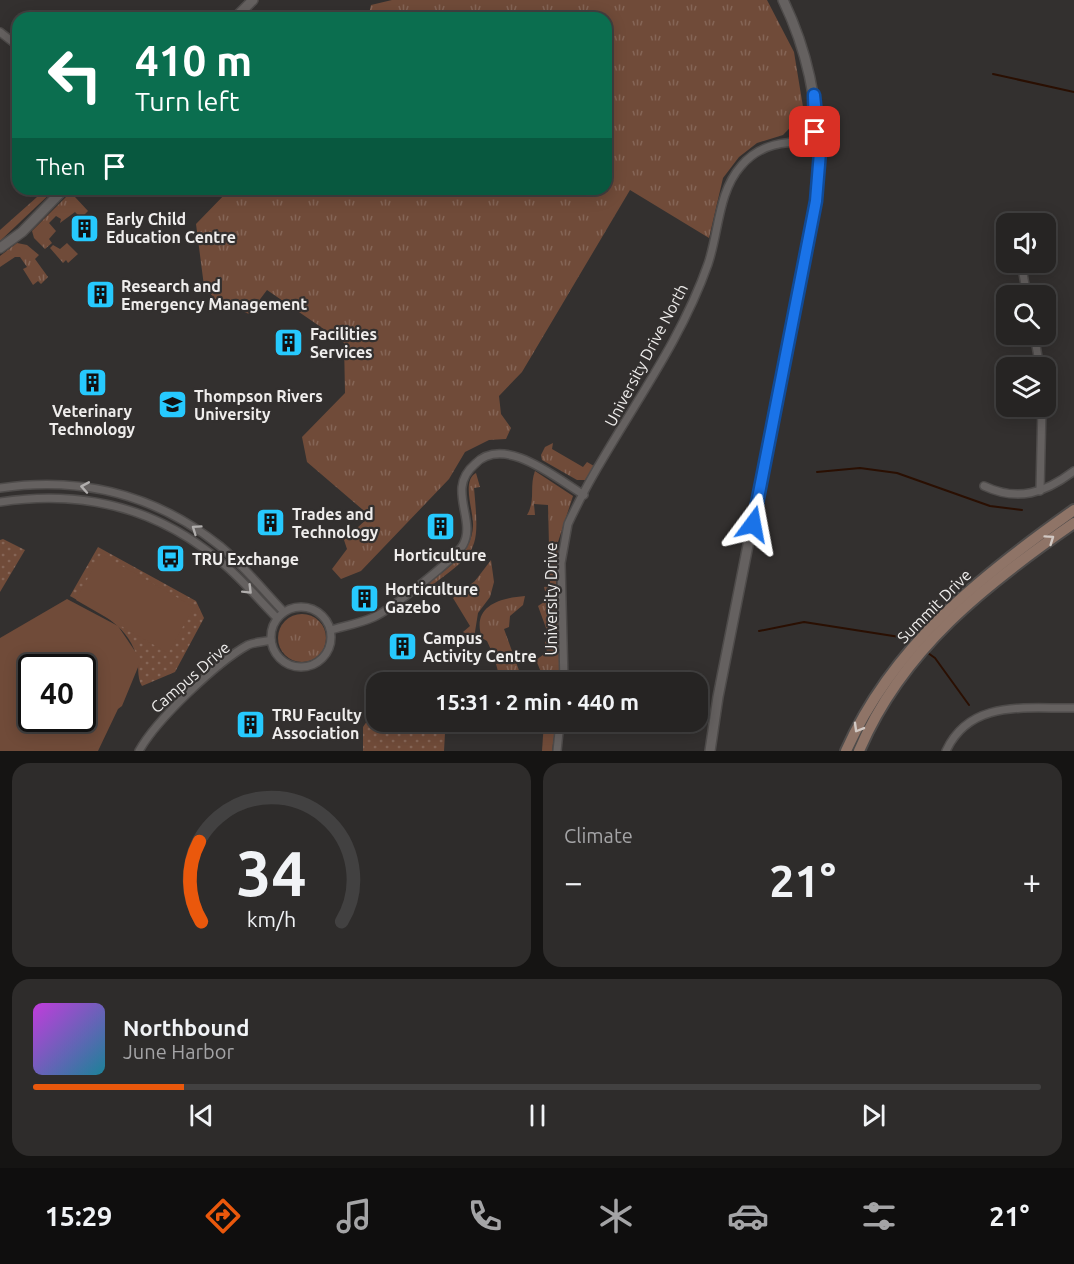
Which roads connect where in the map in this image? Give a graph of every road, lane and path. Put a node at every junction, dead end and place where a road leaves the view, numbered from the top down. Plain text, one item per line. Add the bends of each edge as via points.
1 (253, 0) edge
2 (783, 0) edge
3 (241, 12) edge
4 (0, 32) edge
5 (12, 41) edge
6 (814, 95) junction
7 (815, 141) junction
8 (818, 180) junction
9 (58, 195) edge
10 (0, 248) edge
11 (1042, 417) edge
12 (1074, 471) edge
13 (984, 486) dead end
14 (0, 488) edge
15 (1040, 491) junction
16 (584, 495) junction
17 (0, 502) edge
18 (1074, 510) edge
19 (1074, 523) edge
20 (284, 612) junction
21 (277, 618) junction
22 (331, 630) junction
23 (271, 640) junction
24 (564, 672) edge
25 (1074, 708) edge
26 (559, 732) edge
27 (139, 751) edge
28 (557, 751) edge
29 (710, 751) edge
30 (846, 751) edge
31 (859, 751) edge
32 (946, 751) edge

1 - 3 street
2 - 6 street via 802,47
4 - 5 street
6 - 7 street
6 - 8 street via 819,136
7 - 8 street
7 - 16 street, University Drive North via 768,146 736,172 726,191 708,263 687,316
8 - 29 street
9 - 10 street
11 - 15 street
12 - 15 street
13 - 15 street via 1003,495
20 -> 14 street via 221,547 153,505 65,483
16 - 22 street via 516,455 490,454 465,474 464,544 453,558 376,617
16 - 24 street, University Drive via 563,541
17 -> 21 street via 64,497 105,503 149,517 216,557
18 -> 30 main road, Summit Drive via 1004,560 947,608 896,668
31 -> 19 main road, Summit Drive via 879,710 946,624 986,587
20 - 21 street
20 - 22 street via 293,608 312,609 327,621
21 - 23 street
22 - 23 street via 329,649 308,667 298,668 282,661
23 - 27 street, Campus Drive via 250,644 222,664 151,730
25 - 32 street via 987,712 965,723
26 - 28 street

